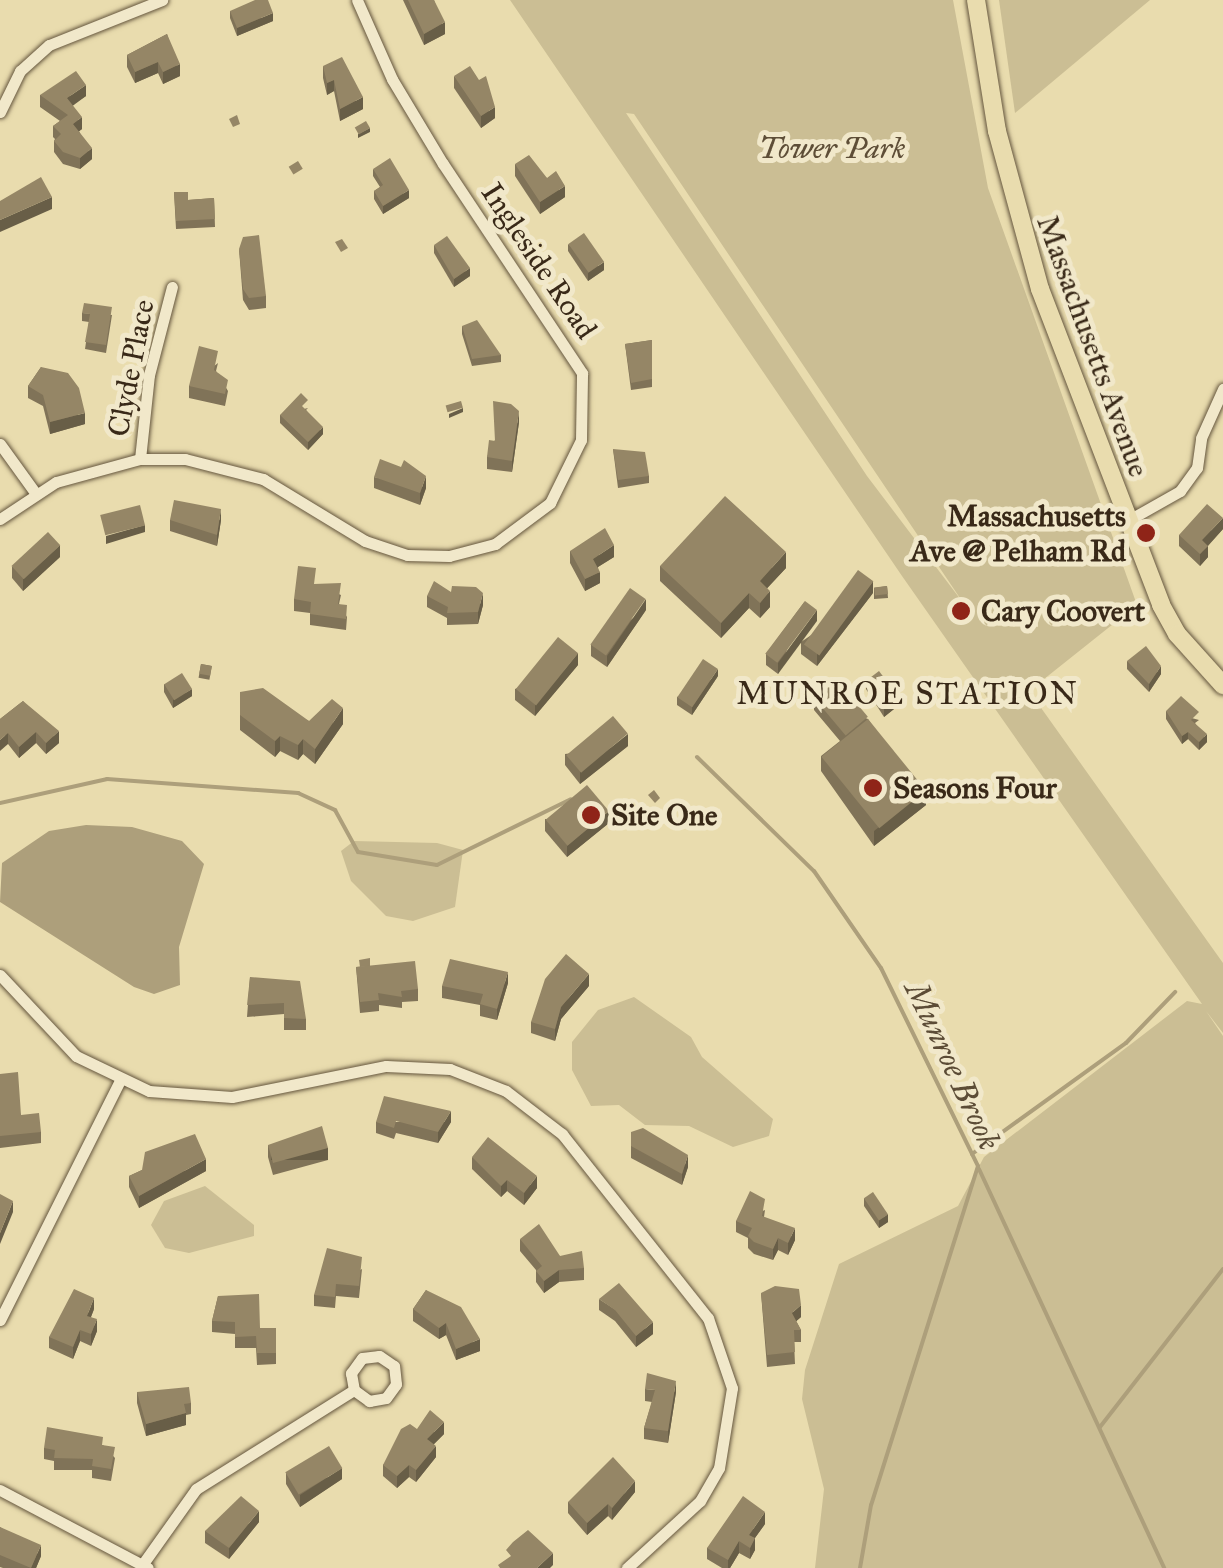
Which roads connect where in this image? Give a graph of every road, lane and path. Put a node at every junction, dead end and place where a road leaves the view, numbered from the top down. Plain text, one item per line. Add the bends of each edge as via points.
1 (162, 0) edge
2 (357, 0) edge
3 (976, 0) edge
4 (0, 112) edge
5 (172, 287) dead end
6 (1223, 388) edge
7 (0, 444) edge
8 (140, 459) junction
9 (36, 494) junction
10 (0, 520) edge
11 (1127, 521) junction
12 (1223, 685) edge
13 (0, 975) edge
14 (120, 1080) junction
15 (0, 1320) edge
16 (354, 1390) junction
17 (0, 1490) edge
18 (145, 1567) edge
19 (627, 1568) edge

1 - 4 street via 49,45 20,71
2 - 8 street, Ingleside Road via 392,79 443,164 572,351 586,395 573,462 550,503 514,536 472,552 430,557 365,541 263,479 186,458
3 - 11 main road, Massachusetts Avenue via 1014,208
5 - 8 street, Clyde Place via 149,376
6 - 11 street via 1201,438 1197,468 1162,505
7 - 9 street
8 - 9 street, Ingleside Road via 86,471
9 - 10 street, Ingleside Road
11 - 12 main road, Massachusetts Avenue via 1166,618
13 - 14 street via 61,1043
14 - 15 street
14 - 19 street via 206,1099 386,1066 450,1069 506,1091 562,1134 708,1318 732,1388 730,1429 710,1484
16 - 16 street via 351,1373 362,1358 379,1356 394,1366 396,1384 386,1398 368,1400
16 - 18 street via 196,1490
17 - 18 street

